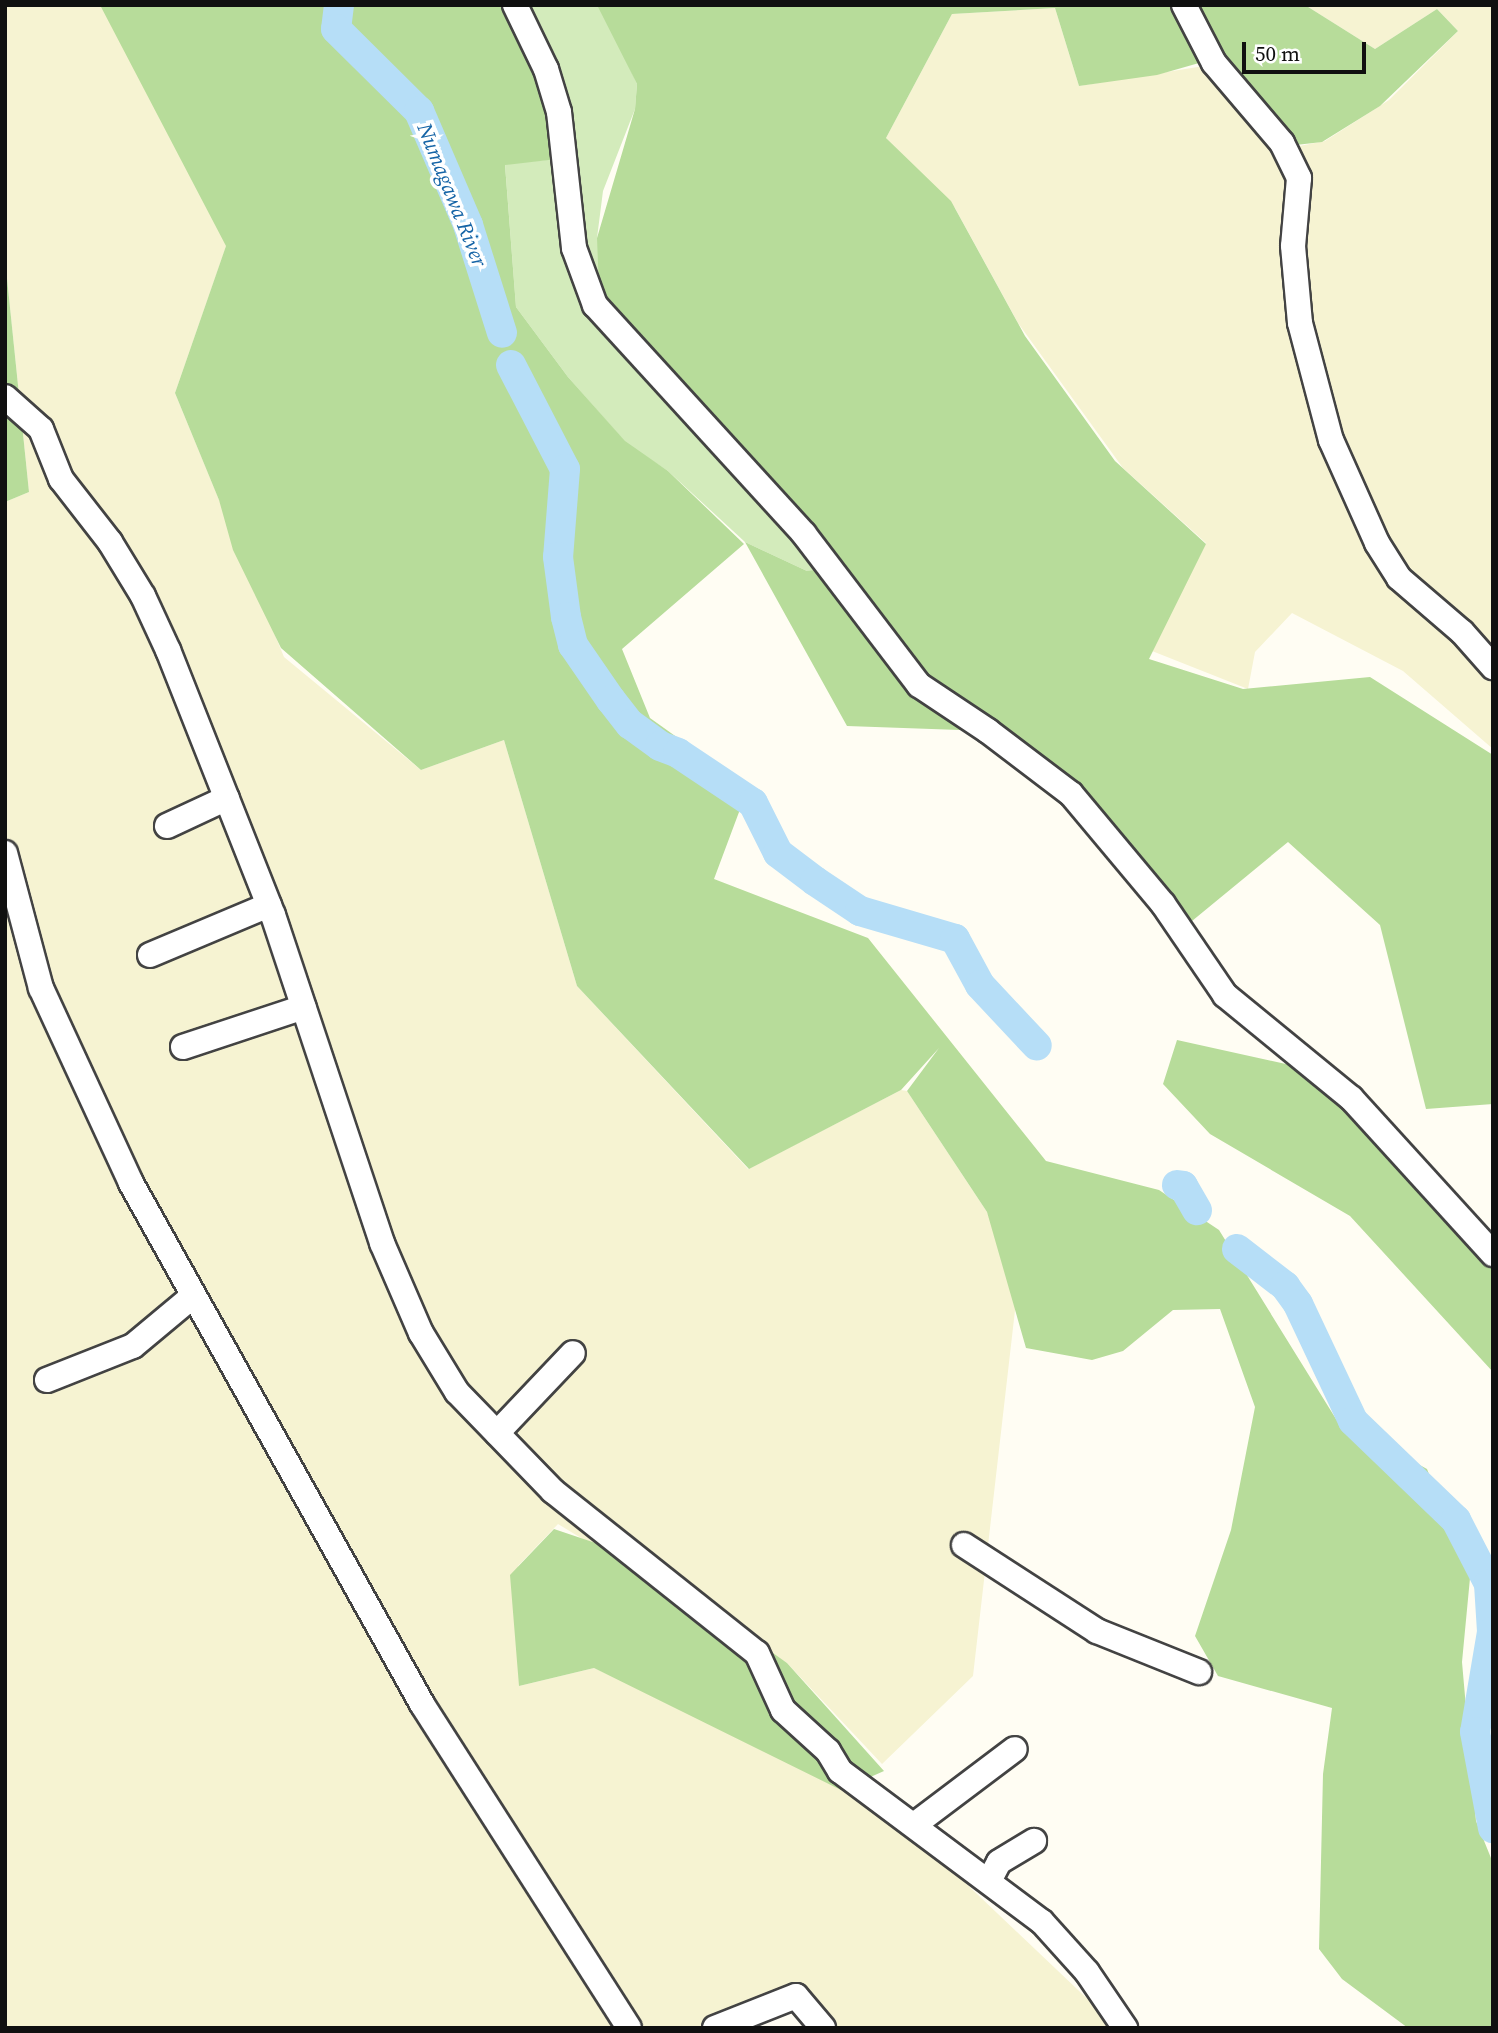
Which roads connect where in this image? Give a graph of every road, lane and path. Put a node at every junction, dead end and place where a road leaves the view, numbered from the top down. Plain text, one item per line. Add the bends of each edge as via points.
1 (515, 5) edge
2 (1184, 5) edge
3 (5, 397) edge
4 (1493, 667) edge
5 (227, 798) junction
6 (167, 826) dead end
7 (5, 853) edge
8 (269, 905) junction
9 (150, 954) dead end
10 (304, 1007) junction
11 (183, 1047) dead end
12 (1493, 1254) edge
13 (193, 1296) junction
14 (573, 1353) dead end
15 (47, 1380) dead end
16 (497, 1433) junction
17 (964, 1545) dead end
18 (1199, 1672) dead end
19 (1015, 1749) dead end
20 (914, 1825) junction
21 (1034, 1841) dead end
22 (989, 1881) junction
23 (629, 2028) edge
24 (715, 2028) edge
25 (823, 2028) edge
26 (1125, 2028) edge

1 - 12 street via 547,69 559,112 574,248 595,305 804,534 919,685 1071,794 1163,904 1225,995 1351,1098
2 - 4 street via 1214,63 1282,143 1299,177 1293,246 1300,323 1331,440 1377,543 1399,578 1462,632
3 - 5 street via 40,429 61,479 110,542 143,596
5 - 6 street
5 - 8 street
7 - 13 street via 41,988 131,1183
8 - 9 street
8 - 10 street
10 - 11 street
10 - 16 street via 382,1243 421,1333 457,1392
13 - 15 street via 133,1346
13 - 23 street via 422,1704
14 - 16 street
16 - 20 street via 553,1491 757,1653 783,1710 828,1751 840,1770
17 - 18 street via 1097,1631
19 - 20 street
20 - 22 street
21 - 22 street via 999,1862
22 - 26 street via 1042,1922 1087,1972
24 - 25 street via 796,1996

